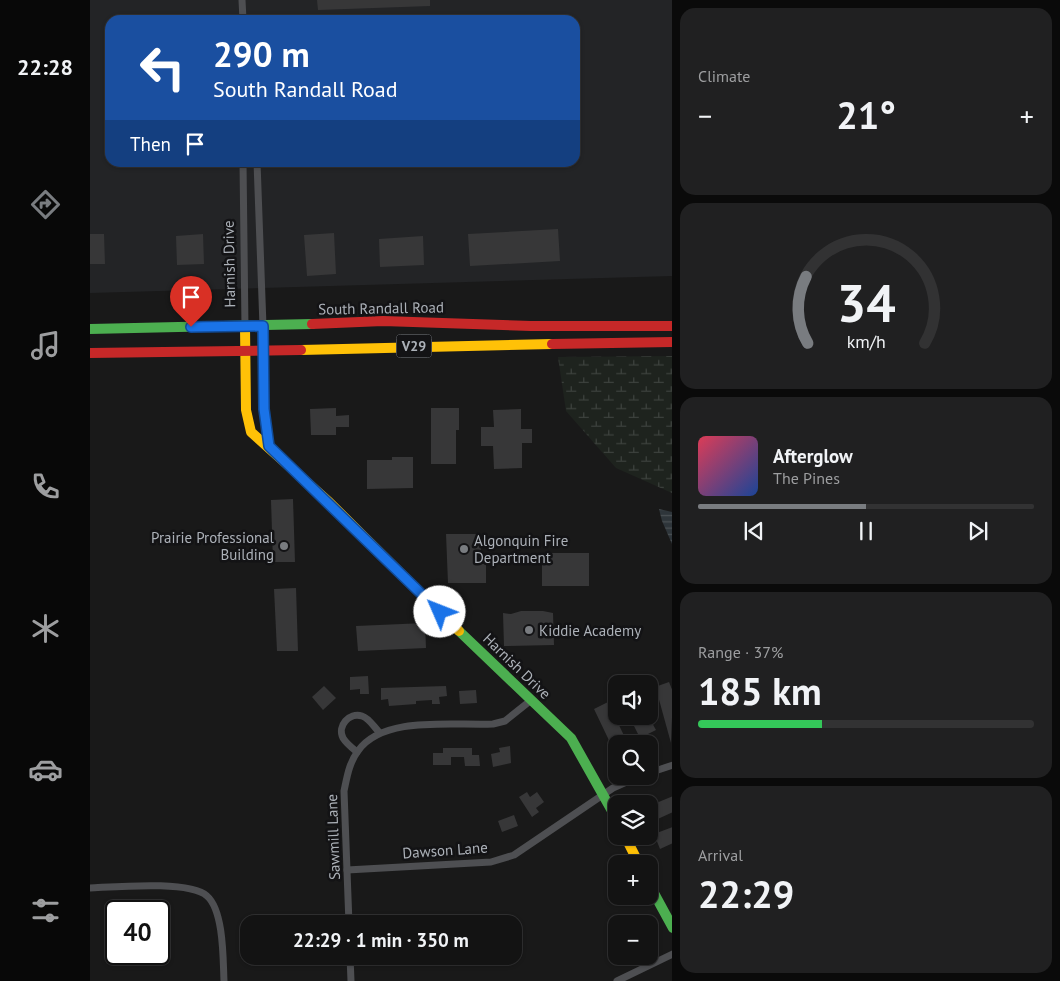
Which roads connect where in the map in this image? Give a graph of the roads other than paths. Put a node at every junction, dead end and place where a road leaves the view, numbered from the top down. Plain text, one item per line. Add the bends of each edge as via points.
1 (242, 0) edge
2 (243, 15) edge
3 (243, 167) edge
4 (257, 167) edge
5 (263, 326) junction
6 (672, 326) edge
7 (245, 327) junction
8 (90, 328) edge
9 (672, 342) edge
10 (264, 351) junction
11 (244, 352) junction
12 (90, 353) edge
13 (269, 446) junction
14 (530, 701) junction
15 (379, 732) junction
16 (357, 752) junction
17 (672, 765) edge
18 (658, 770) edge
19 (620, 785) edge
20 (605, 795) junction
21 (608, 801) edge
22 (347, 870) junction
23 (90, 888) edge
24 (658, 901) edge
25 (349, 915) edge
26 (672, 928) edge
27 (672, 954) edge
28 (350, 965) edge
29 (224, 981) edge
30 (351, 981) edge
31 (617, 981) edge

1 - 2 street
3 - 7 street, Harnish Drive
4 - 5 street, Harnish Drive
5 - 6 main road, South Randall Road / V29 via 383,321
5 - 7 main road, South Randall Road / V29
5 - 10 main road, Harnish Drive
7 - 8 main road, South Randall Road / V29
7 - 11 main road, Harnish Drive
9 - 10 main road, V29
10 - 11 main road, V29
10 - 13 main road, Harnish Drive via 264,409
11 - 12 main road, V29
11 - 13 main road, Harnish Drive via 248,422 251,432
13 - 14 main road, Harnish Drive
14 - 15 street, Sawmill Lane via 505,721 493,724 399,727
14 - 20 main road, Harnish Drive via 571,738
15 - 16 street, Sawmill Lane
15 - 16 street via 362,716 346,719 341,734
16 - 22 street, Sawmill Lane via 348,770 344,791
17 - 18 street
19 - 20 street, Dawson Lane
20 - 21 main road, Harnish Drive
20 - 22 street, Dawson Lane via 514,855 491,862
22 - 25 street, Sawmill Lane
23 - 29 street via 176,886 209,897 223,937
24 - 26 main road
27 - 31 street
28 - 30 street

